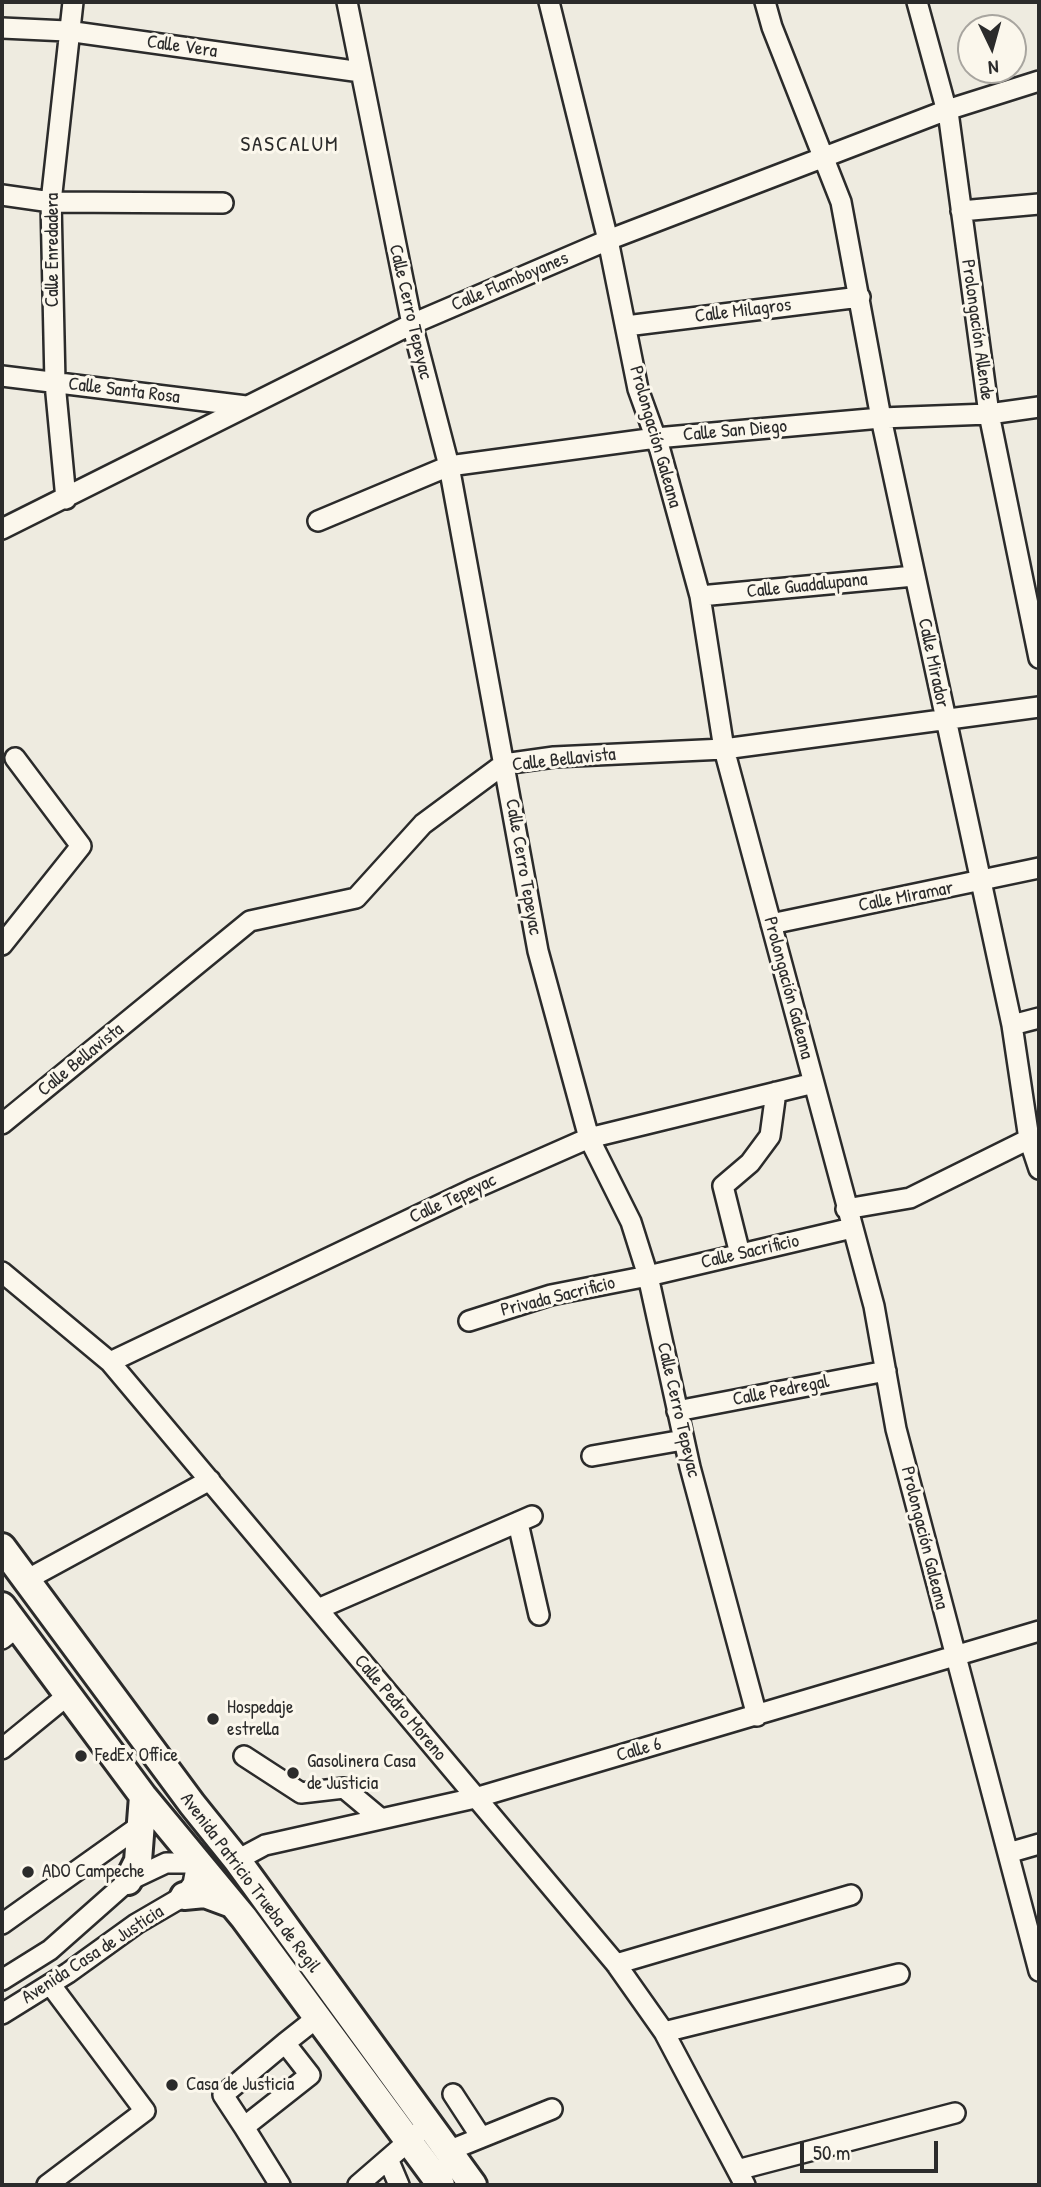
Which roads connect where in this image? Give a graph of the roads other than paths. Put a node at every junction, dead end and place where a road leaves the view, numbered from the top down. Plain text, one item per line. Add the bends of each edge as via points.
1 (73, 2) edge
2 (347, 2) edge
3 (549, 2) edge
4 (765, 2) edge
5 (917, 2) edge
6 (2, 28) edge
7 (67, 31) junction
8 (361, 72) junction
9 (1039, 81) edge
10 (947, 110) junction
11 (823, 157) junction
12 (2, 195) edge
13 (51, 202) junction
14 (223, 204) dead end
15 (1039, 204) edge
16 (961, 211) junction
17 (608, 240) junction
18 (860, 297) junction
19 (412, 324) junction
20 (626, 326) junction
21 (2, 376) edge
22 (55, 383) junction
23 (246, 406) junction
24 (1039, 407) edge
25 (989, 414) junction
26 (881, 418) junction
27 (656, 438) junction
28 (449, 466) junction
29 (66, 499) junction
30 (318, 521) dead end
31 (2, 529) edge
32 (914, 576) junction
33 (699, 596) junction
34 (1039, 659) edge
35 (1039, 707) edge
36 (944, 719) junction
37 (724, 749) junction
38 (15, 758) dead end
39 (504, 765) junction
40 (1039, 869) edge
41 (981, 882) junction
42 (771, 924) junction
43 (2, 945) edge
44 (1039, 1018) edge
45 (1012, 1025) junction
46 (814, 1083) junction
47 (776, 1092) junction
48 (2, 1124) edge
49 (589, 1138) junction
50 (1034, 1139) edge
51 (1039, 1170) edge
52 (846, 1209) junction
53 (852, 1228) junction
54 (740, 1254) junction
55 (2, 1272) edge
56 (648, 1276) junction
57 (469, 1321) dead end
58 (110, 1362) junction
59 (886, 1371) junction
60 (677, 1412) junction
61 (683, 1440) junction
62 (592, 1455) dead end
63 (210, 1480) junction
64 (2, 1547) edge
65 (26, 1580) junction
66 (2, 1606) edge
67 (318, 1609) junction
68 (539, 1615) dead end
69 (1039, 1631) edge
70 (10, 1633) edge
71 (955, 1658) junction
72 (68, 1695) junction
73 (757, 1716) junction
74 (2, 1749) edge
75 (244, 1756) dead end
76 (143, 1796) junction
77 (475, 1798) junction
78 (192, 1804) junction
79 (381, 1819) junction
80 (141, 1825) junction
81 (1039, 1844) edge
82 (1008, 1853) junction
83 (237, 1860) junction
84 (197, 1863) junction
85 (128, 1881) junction
86 (851, 1895) dead end
87 (184, 1896) junction
88 (234, 1904) junction
89 (2, 1924) edge
90 (50, 1950) junction
91 (616, 1964) junction
92 (1039, 1971) edge
93 (68, 1973) junction
94 (899, 1974) dead end
95 (2, 1980) edge
96 (50, 1984) junction
97 (2, 2014) edge
98 (318, 2017) junction
99 (664, 2032) junction
100 (285, 2043) junction
101 (453, 2094) dead end
102 (552, 2109) dead end
103 (955, 2113) dead end
104 (244, 2127) junction
105 (419, 2132) junction
106 (481, 2137) junction
107 (448, 2151) junction
108 (388, 2159) junction
109 (741, 2177) edge
110 (47, 2185) edge
111 (280, 2185) edge
112 (358, 2185) edge
113 (399, 2185) edge
114 (441, 2185) edge
115 (473, 2185) edge

1 - 7 street, Calle Enredadera
2 - 8 street, Calle Cerro Tepeyac
3 - 17 street, Prolongación Galeana
4 - 11 street, Calle Mirador
5 - 10 street, Prolongación Allende
6 - 7 street, Calle Vera
7 - 8 street, Calle Vera
7 - 13 street, Calle Enredadera
8 - 19 street, Calle Cerro Tepeyac
9 - 10 street, Calle Flamboyanes
10 - 11 street, Calle Flamboyanes
10 - 16 street, Prolongación Allende
11 - 17 street, Calle Flamboyanes
11 - 18 street, Calle Mirador via 841,202
12 - 13 street
13 - 14 street
13 - 22 street, Calle Enredadera
15 - 16 street
16 - 25 street, Prolongación Allende
17 - 19 street, Calle Flamboyanes
17 - 20 street, Prolongación Galeana
18 - 20 street, Calle Milagros
18 - 26 street, Calle Mirador
19 - 23 street, Calle Flamboyanes
19 - 28 street, Calle Cerro Tepeyac
20 - 27 street, Prolongación Galeana via 638,389
21 - 22 street, Calle Santa Rosa
22 - 23 street, Calle Santa Rosa
22 - 29 street, Calle Enredadera
23 - 29 street, Calle Flamboyanes
24 - 25 street, Calle San Diego
25 - 26 street, Calle San Diego
25 - 34 street, Prolongación Allende
26 - 27 street, Calle San Diego
26 - 32 street, Calle Mirador
27 - 28 street, Calle San Diego
27 - 33 street, Prolongación Galeana
28 - 30 street, Calle San Diego
28 - 39 street, Calle Cerro Tepeyac
29 - 31 street, Calle Flamboyanes
32 - 33 street, Calle Guadalupana
32 - 36 street, Calle Mirador
33 - 37 street, Prolongación Galeana
35 - 36 street, Calle Bellavista
36 - 37 street, Calle Bellavista
36 - 41 street, Calle Mirador
37 - 39 street, Calle Bellavista via 554,757
37 - 42 street, Prolongación Galeana
38 - 43 street via 81,846
39 - 48 street, Calle Bellavista via 423,824 356,898 250,921
39 - 49 street, Calle Cerro Tepeyac via 538,951
40 - 41 street, Calle Miramar
41 - 42 street, Calle Miramar
41 - 45 street, Calle Mirador
42 - 46 street, Prolongación Galeana
44 - 45 street
45 - 50 street, Calle Mirador
46 - 47 street, Calle Tepeyac
46 - 52 street, Prolongación Galeana
47 - 49 street, Calle Tepeyac
47 - 54 street via 770,1136 750,1163 723,1186
49 - 56 street, Calle Cerro Tepeyac via 631,1222
49 - 58 street, Calle Tepeyac via 471,1189
50 - 51 street, Calle Mirador
50 - 52 street via 910,1198
52 - 53 street, Prolongación Galeana
53 - 54 street, Calle Sacrificio
53 - 59 street, Prolongación Galeana
54 - 56 street, Calle Sacrificio
55 - 58 street, Calle Pedro Moreno
56 - 57 street, Privada Sacrificio via 551,1295
56 - 60 street, Calle Cerro Tepeyac
58 - 63 street, Calle Pedro Moreno
59 - 60 street, Calle Pedregal
59 - 71 street, Prolongación Galeana via 896,1429
60 - 61 street, Calle Cerro Tepeyac
61 - 62 street
61 - 73 street, Calle Cerro Tepeyac
63 - 65 street
63 - 67 street, Calle Pedro Moreno
64 - 65 main road, Avenida Patricio Trueba de Regil
65 - 78 main road, Avenida Patricio Trueba de Regil
66 - 70 main road, Avenida Patricio Trueba de Regil
67 - 68 street via 525,1519
67 - 77 street, Calle Pedro Moreno
69 - 71 street, Calle 6
70 - 72 main road, Avenida Patricio Trueba de Regil
71 - 73 street, Calle 6
71 - 82 street, Prolongación Galeana
72 - 74 street
72 - 76 main road, Avenida Patricio Trueba de Regil
73 - 77 street, Calle 6
75 - 79 street via 301,1793 344,1788
76 - 80 main road
76 - 84 main road, Avenida Patricio Trueba de Regil
77 - 79 street, Calle 6
77 - 91 street, Calle Pedro Moreno
78 - 83 main road, Avenida Patricio Trueba de Regil
78 - 84 main road via 201,1832
79 - 83 street, Calle 6 via 265,1845
80 - 85 main road via 138,1861
80 - 89 street
81 - 82 street
82 - 92 street, Prolongación Galeana
83 - 84 main road
83 - 88 main road via 228,1872
83 - 105 main road, Avenida Patricio Trueba de Regil
84 - 85 street, Avenida Casa de Justicia via 166,1863
84 - 87 street via 194,1884
84 - 88 main road, Avenida Patricio Trueba de Regil
85 - 90 street, Avenida Casa de Justicia
86 - 91 street
87 - 88 main road via 205,1894
87 - 93 street, Avenida Casa de Justicia
88 - 98 main road, Avenida Patricio Trueba de Regil
90 - 93 street
90 - 95 street, Avenida Casa de Justicia
91 - 99 street, Calle Pedro Moreno
93 - 96 street, Avenida Casa de Justicia
94 - 99 street
96 - 97 street, Avenida Casa de Justicia
96 - 110 street via 145,2110
98 - 100 street
98 - 105 main road, Avenida Patricio Trueba de Regil
99 - 109 street, Calle Pedro Moreno
100 - 104 street via 223,2095
100 - 104 street via 310,2075
101 - 106 street
102 - 106 street
103 - 109 street
104 - 111 street
105 - 107 main road, Avenida Patricio Trueba de Regil
105 - 108 street
105 - 114 main road, Avenida Patricio Trueba de Regil
106 - 107 street
107 - 115 main road, Avenida Patricio Trueba de Regil
108 - 112 street
108 - 113 street

